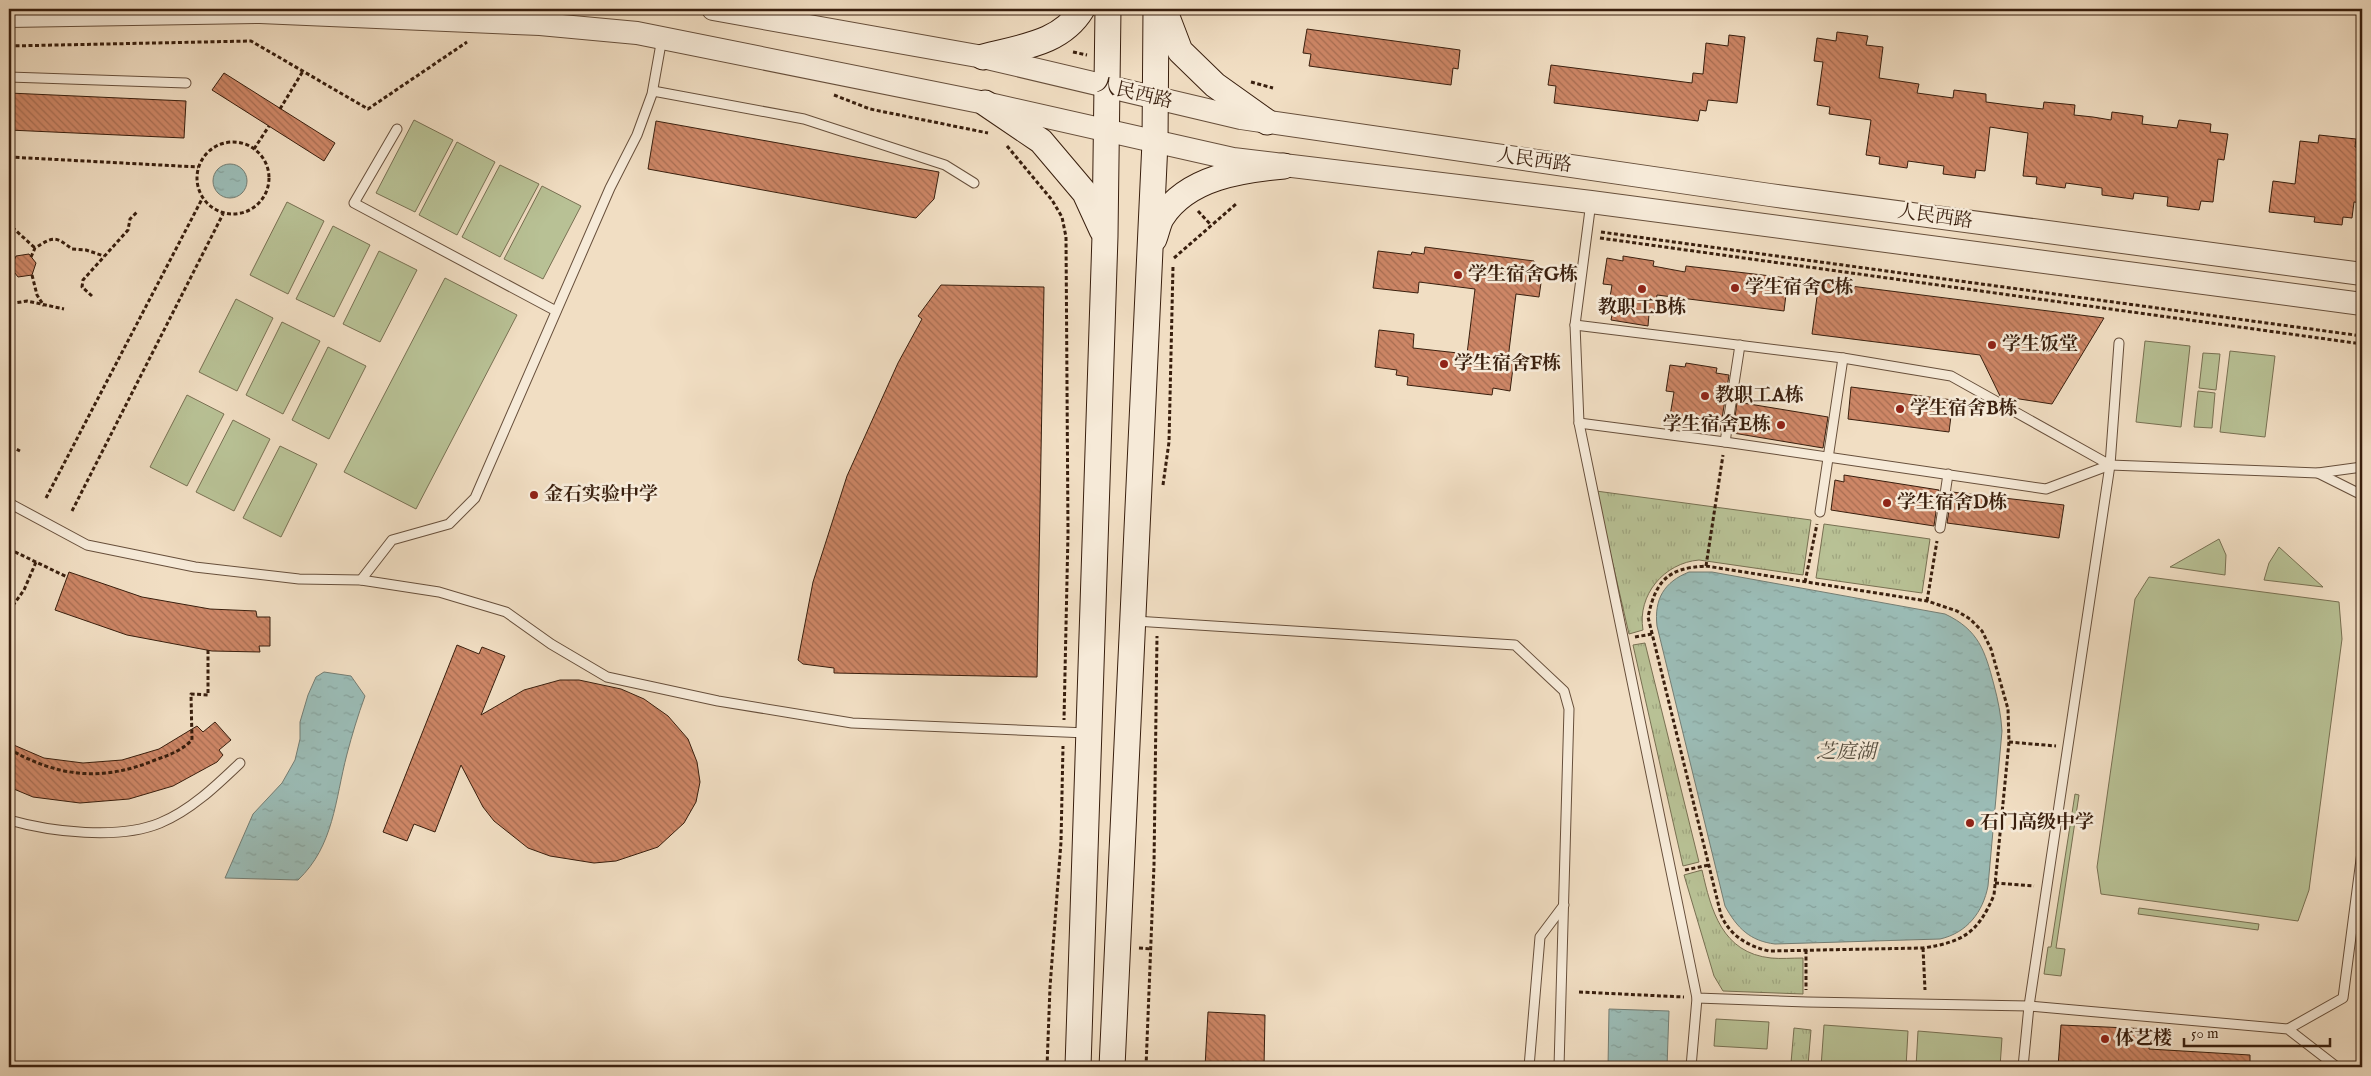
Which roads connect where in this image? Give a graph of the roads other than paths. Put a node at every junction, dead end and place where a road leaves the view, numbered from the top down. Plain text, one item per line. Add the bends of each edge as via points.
1 (714, 9) edge
2 (1082, 9) edge
3 (1108, 9) edge
4 (1156, 9) edge
5 (1164, 9) edge
6 (9, 16) edge
7 (662, 38) junction
8 (983, 57) junction
9 (9, 77) edge
10 (186, 83) dead end
11 (1108, 88) junction
12 (653, 91) junction
13 (1156, 99) junction
14 (984, 103) junction
15 (1268, 122) junction
16 (397, 129) dead end
17 (1106, 130) junction
18 (1155, 142) junction
19 (1284, 166) junction
20 (974, 183) dead end
21 (1591, 202) junction
22 (1105, 236) junction
23 (1150, 251) junction
24 (2362, 274) edge
25 (2362, 304) edge
26 (556, 311) junction
27 (1575, 325) junction
28 (2119, 343) dead end
29 (1740, 345) junction
30 (1843, 358) junction
31 (1579, 423) junction
32 (1725, 442) junction
33 (1829, 459) junction
34 (2110, 465) junction
35 (2362, 467) edge
36 (2318, 473) junction
37 (1948, 474) junction
38 (2362, 495) edge
39 (9, 503) edge
40 (1820, 512) road end
41 (1940, 528) road end
42 (361, 580) junction
43 (1132, 620) junction
44 (1089, 734) junction
45 (240, 763) dead end
46 (9, 820) edge
47 (2362, 852) edge
48 (1564, 905) junction
49 (1698, 998) junction
50 (2029, 1006) junction
51 (2288, 1029) junction
52 (1078, 1067) edge
53 (1112, 1067) edge
54 (1529, 1067) edge
55 (1559, 1067) edge
56 (1691, 1067) edge
57 (2023, 1067) edge
58 (2337, 1067) edge

1 - 8 street, 人民西路
2 - 8 main road via 1070,26 1054,37
3 - 11 main road
4 - 13 main road
5 - 15 main road via 1180,52 1214,85
6 - 7 street via 260,12 540,24
7 - 12 lane
7 - 14 street
8 - 11 street, 人民西路
9 - 10 lane
11 - 13 street, 人民西路
11 - 17 main road
12 - 20 lane via 804,119 944,165
12 - 26 lane via 637,135
13 - 15 street, 人民西路
13 - 18 main road
14 - 17 street
14 - 22 main road via 1041,141 1085,192
15 - 24 street, 人民西路 via 1770,196
16 - 26 lane via 354,203
17 - 18 street
17 - 22 main road
18 - 19 street
18 - 23 main road
19 - 21 street
19 - 23 main road via 1223,176 1193,189 1162,218
21 - 25 street
21 - 27 lane
22 - 44 main road
23 - 43 main road
26 - 42 lane via 474,498 449,524 392,540
27 - 29 lane
27 - 31 lane
28 - 34 lane
29 - 30 lane
29 - 32 lane
30 - 33 lane
30 - 34 lane via 1951,376
31 - 32 lane
31 - 49 lane
32 - 33 lane
33 - 37 lane
33 - 40 lane
34 - 36 lane
34 - 37 lane via 2046,489
34 - 50 lane
35 - 36 lane
36 - 38 lane
37 - 41 lane
39 - 42 lane via 87,545 195,567 299,579
42 - 44 lane via 439,592 506,612 551,644 607,677 718,701 852,724
43 - 48 lane via 1515,645 1564,691 1569,709
43 - 53 main road
44 - 52 main road
45 - 46 lane via 189,806 161,823 136,830 41,830
47 - 51 lane via 2343,998
48 - 54 lane via 1540,937
48 - 55 lane
49 - 50 lane
49 - 56 lane
50 - 51 lane
50 - 57 lane
51 - 58 lane

